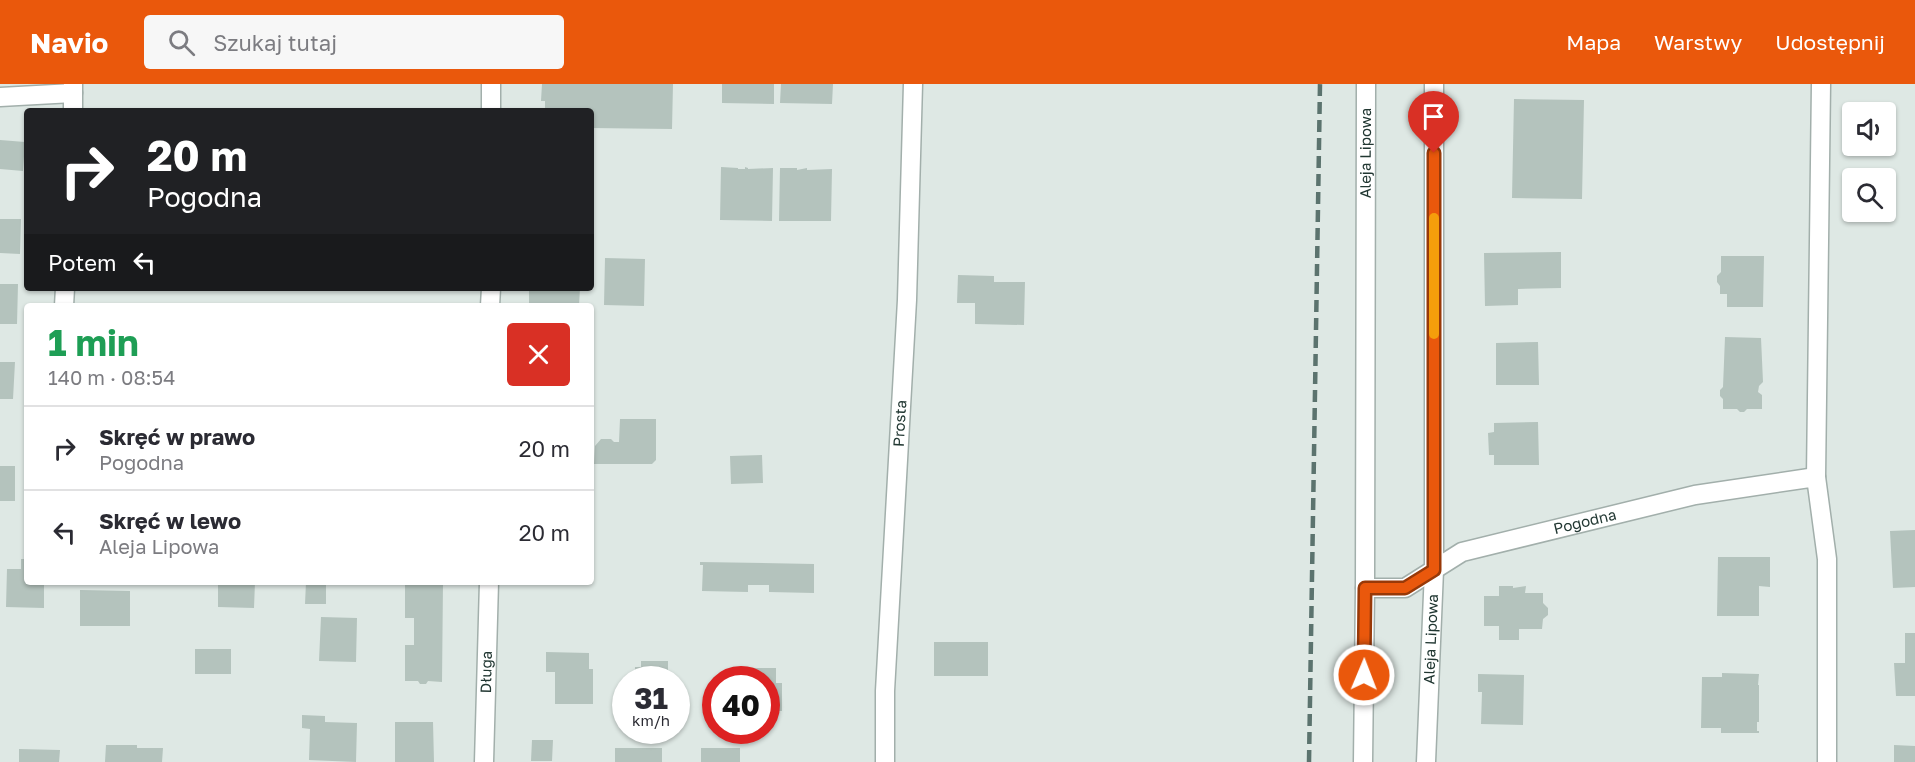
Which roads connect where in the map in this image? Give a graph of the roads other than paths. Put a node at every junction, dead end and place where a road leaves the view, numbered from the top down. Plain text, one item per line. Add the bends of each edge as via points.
1 (491, 84) edge
2 (913, 84) edge
3 (1366, 84) edge
4 (1434, 84) edge
5 (1821, 84) edge
6 (73, 88) edge
7 (0, 97) edge
8 (73, 108) edge
9 (491, 108) edge
10 (1816, 477) junction
11 (1434, 570) junction
12 (489, 585) edge
13 (1365, 588) junction
14 (484, 762) edge
15 (885, 762) edge
16 (1363, 762) edge
17 (1426, 762) edge
18 (1827, 762) edge

1 - 9 street
2 - 15 street, Prosta
3 - 13 street, Aleja Lipowa
4 - 11 street, Aleja Lipowa
5 - 10 street
6 - 7 street
6 - 8 street
10 - 11 street, Pogodna via 1695,495 1462,552
10 - 18 street via 1827,559
11 - 13 street, Pogodna via 1405,588
11 - 17 street, Aleja Lipowa
12 - 14 street, Długa
13 - 16 street, Aleja Lipowa

